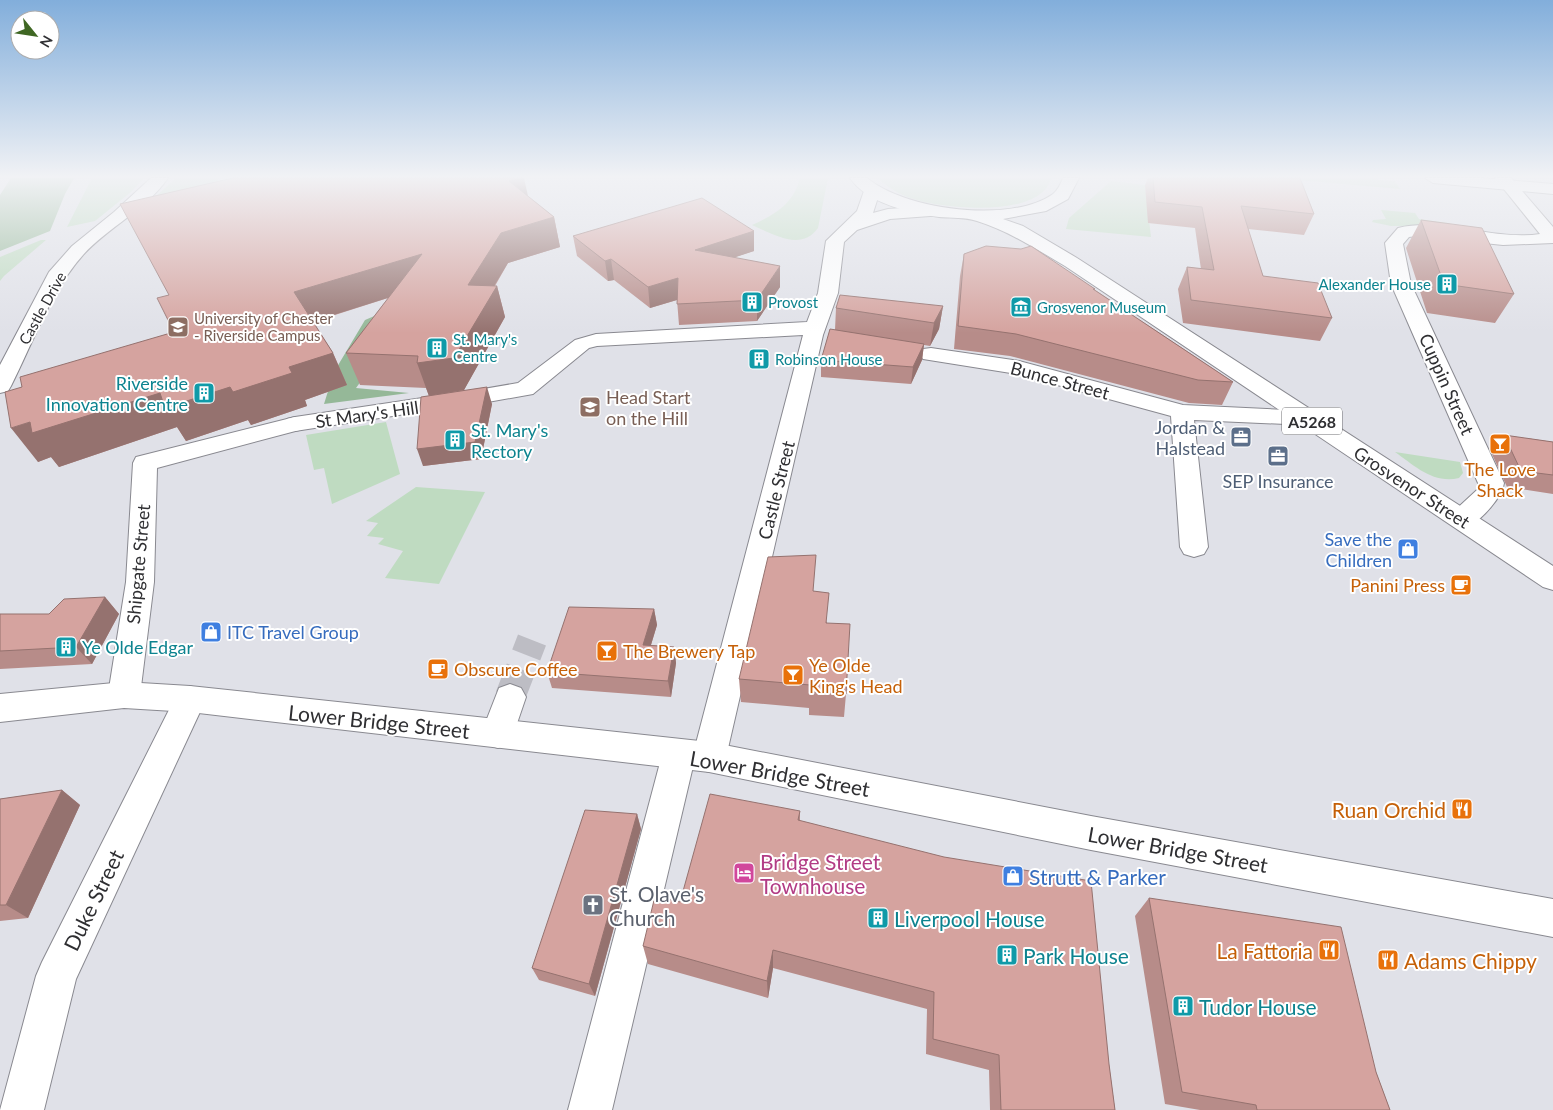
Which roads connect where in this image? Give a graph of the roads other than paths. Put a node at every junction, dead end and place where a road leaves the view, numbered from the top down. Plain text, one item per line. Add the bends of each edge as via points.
1 (103, 230) edge
2 (846, 230) edge
3 (1014, 230) edge
4 (1049, 230) edge
5 (1552, 238) edge
6 (1070, 262) junction
7 (821, 334) junction
8 (921, 352) edge
9 (0, 386) edge
10 (1182, 412) junction
11 (1307, 418) junction
12 (145, 462) joint
13 (1461, 519) junction
14 (1194, 547) dead end
15 (1553, 580) edge
16 (124, 695) junction
17 (510, 697) tunnel mouth
18 (190, 699) junction
19 (0, 708) edge
20 (498, 734) junction
21 (694, 756) junction
22 (1553, 918) edge
23 (22, 1110) edge
24 (590, 1110) edge

1 - 9 main road, Castle Drive via 78,250 56,276
2 - 7 main road, Castle Street via 835,242
3 - 6 main road, Grosvenor Street / A5268
4 - 6 main road, Grosvenor Street / A5268 via 1052,239
5 - 13 main road, Cuppin Street via 1518,240 1417,231 1404,232 1396,238 1394,249 1401,284 1491,483 1490,492
6 - 11 main road, Grosvenor Street / A5268
7 - 12 main road, St Mary's Hill via 596,340 582,344 525,389 295,424
7 - 21 main road, Castle Street
8 - 10 main road, Bunce Street via 1019,368
10 - 11 main road, Bunce Street
10 - 14 main road
11 - 13 main road, Grosvenor Street / A5268
12 - 16 main road, Shipgate Street via 140,582
13 - 15 main road, Grosvenor Street / A5268
16 - 18 main road, Lower Bridge Street
16 - 19 main road, Lower Bridge Street
17 - 20 main road
18 - 20 main road, Lower Bridge Street
18 - 23 main road, Duke Street via 56,976
20 - 21 main road, Lower Bridge Street
21 - 22 main road, Lower Bridge Street
21 - 24 main road, Castle Street

